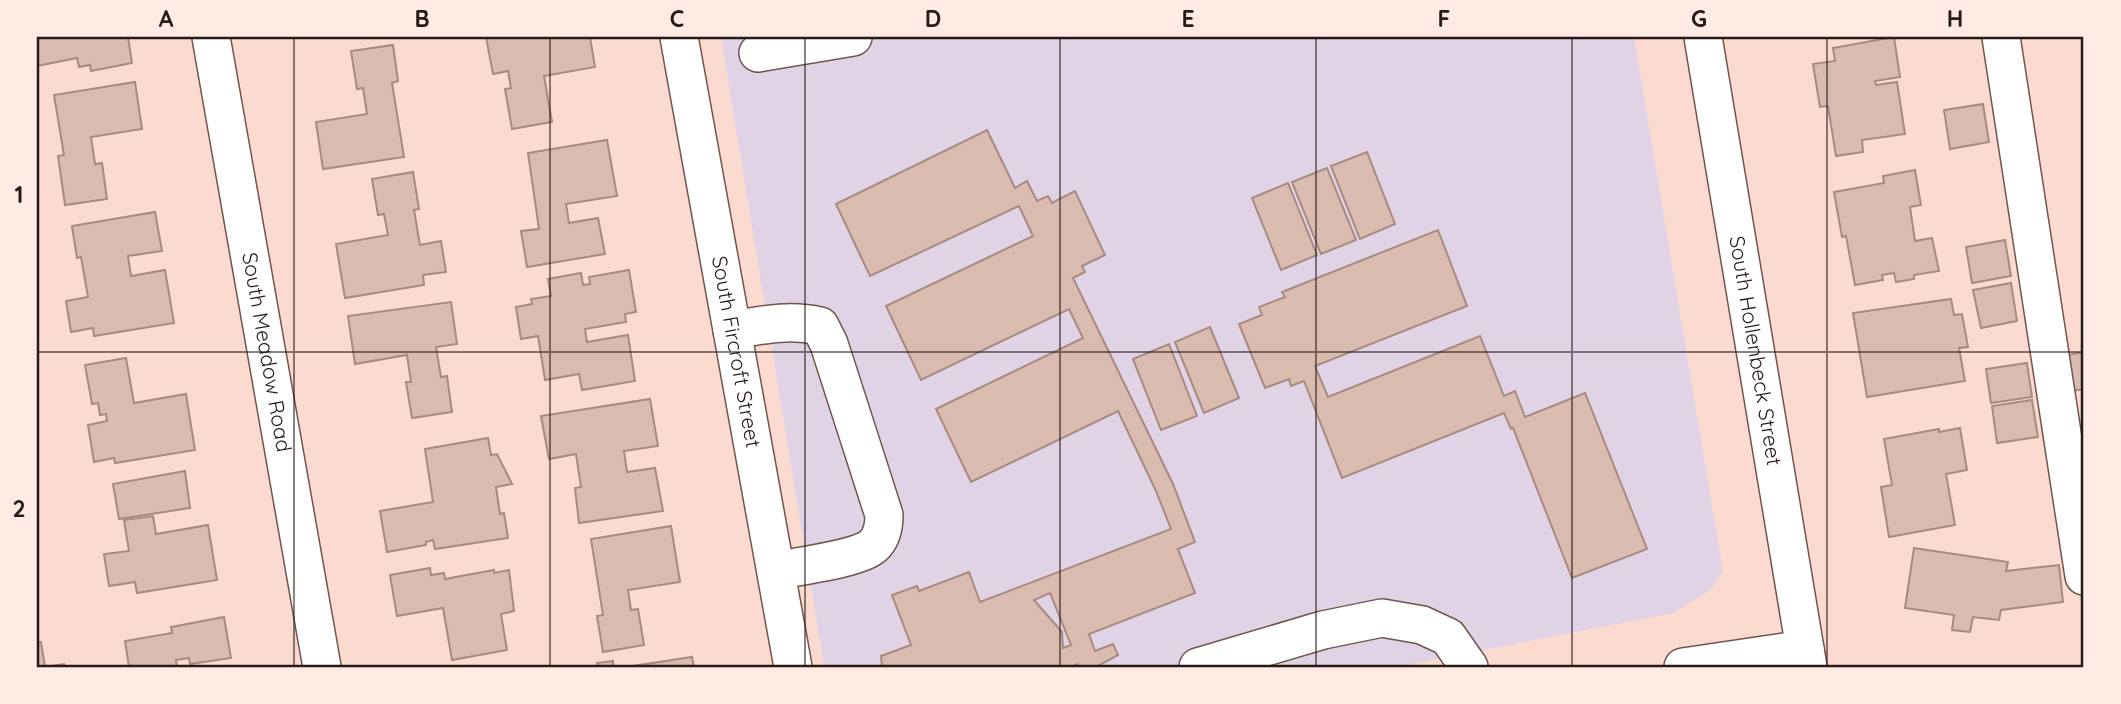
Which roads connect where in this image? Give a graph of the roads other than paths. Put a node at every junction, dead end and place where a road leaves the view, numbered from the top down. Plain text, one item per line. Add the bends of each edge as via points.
1 (211, 37) edge
2 (680, 37) edge
3 (853, 37) edge
4 (1703, 37) edge
5 (2001, 37) edge
6 (758, 52) dead end
7 (732, 330) junction
8 (776, 571) junction
9 (2084, 576) edge
10 (1806, 658) edge
11 (322, 667) edge
12 (793, 667) edge
13 (1198, 667) edge
14 (1469, 667) edge
15 (1683, 667) edge

1 - 11 street, South Meadow Road
2 - 7 street, South Fircroft Street
3 - 6 street
4 - 10 street, South Hollenbeck Street
5 - 9 street
7 - 8 street, South Fircroft Street
7 - 8 street via 778,322 820,326 830,344 884,515 883,530 873,546 849,556
8 - 12 street, South Fircroft Street
10 - 15 street
13 - 14 street via 1323,630 1382,618 1422,625 1448,637

